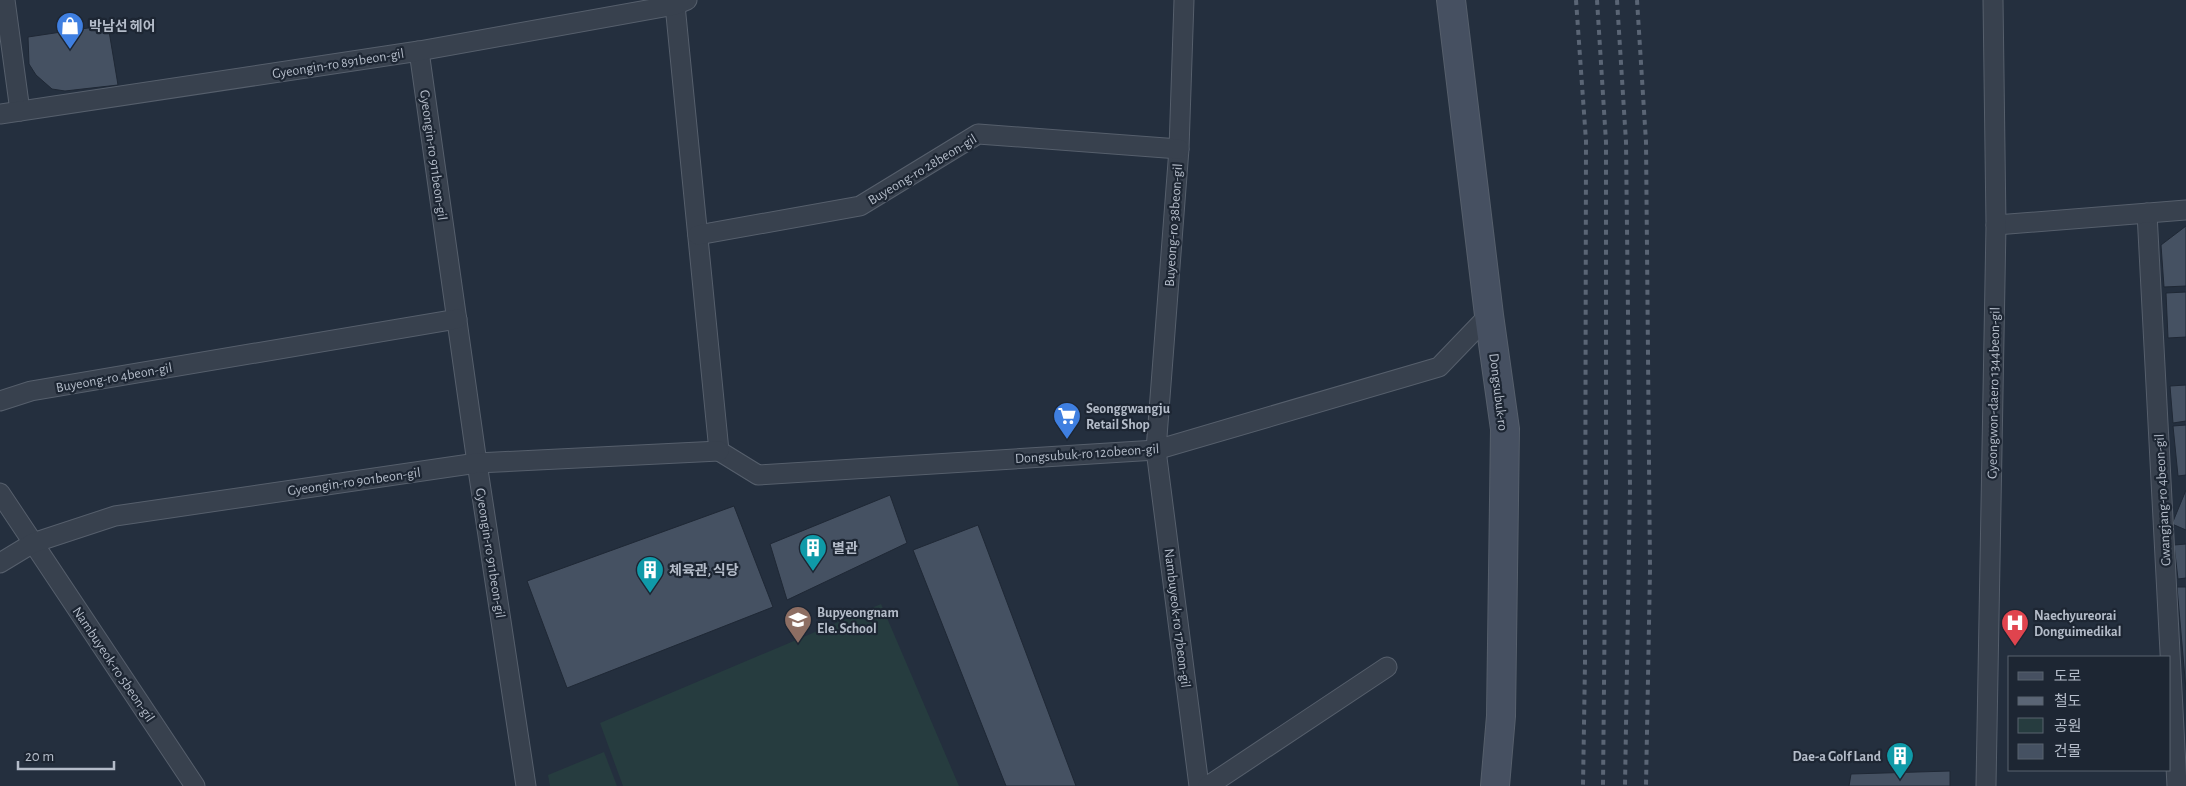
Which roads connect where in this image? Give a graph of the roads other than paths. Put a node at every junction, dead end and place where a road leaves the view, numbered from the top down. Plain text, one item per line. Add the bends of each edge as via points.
1 (5, 0) edge
2 (1184, 0) edge
3 (1451, 0) edge
4 (1993, 0) edge
5 (678, 2) edge
6 (419, 51) junction
7 (20, 111) junction
8 (0, 114) edge
9 (1179, 149) junction
10 (2186, 210) edge
11 (2147, 213) junction
12 (1996, 225) junction
13 (698, 235) junction
14 (1489, 315) junction
15 (457, 319) junction
16 (0, 401) edge
17 (719, 450) junction
18 (1156, 450) junction
19 (477, 463) junction
20 (0, 494) edge
21 (33, 543) junction
22 (0, 563) edge
23 (2170, 656) edge
24 (1387, 667) dead end
25 (2171, 671) edge
26 (195, 786) edge
27 (526, 786) edge
28 (1199, 786) edge
29 (1208, 786) edge
30 (1495, 786) edge
31 (1986, 786) edge
32 (2177, 786) edge

1 - 7 lane
2 - 9 lane, Buyeong-ro 38beon-gil
3 - 14 street, Dongsubuk-ro
4 - 12 lane, Gyeongwon-daero 1344beon-gil
5 - 6 lane, Gyeongin-ro 891beon-gil
5 - 13 lane
6 - 7 lane, Gyeongin-ro 891beon-gil
6 - 15 lane, Gyeongin-ro 911beon-gil
7 - 8 lane, Gyeongin-ro 891beon-gil
9 - 13 lane, Buyeong-ro 28beon-gil via 978,134 860,206
9 - 18 lane, Buyeong-ro 38beon-gil
10 - 11 lane
11 - 12 lane
11 - 23 lane, Gwangjang-ro 4beon-gil
12 - 31 lane, Gyeongwon-daero 1344beon-gil
13 - 17 lane
14 - 18 lane, Dongsubuk-ro 120beon-gil via 1439,367
14 - 30 street, Dongsubuk-ro via 1505,428 1501,716
15 - 16 lane, Buyeong-ro 4beon-gil via 31,391
15 - 19 lane, Gyeongin-ro 911beon-gil
17 - 18 lane, Dongsubuk-ro 120beon-gil via 758,475
17 - 19 lane, Gyeongin-ro 901beon-gil
18 - 28 lane, Nambuyeok-ro 17beon-gil
19 - 21 lane, Gyeongin-ro 901beon-gil via 115,516
19 - 27 lane, Gyeongin-ro 911beon-gil
20 - 21 lane
21 - 22 lane, Gyeongin-ro 901beon-gil
21 - 26 lane, Nambuyeok-ro 5beon-gil
24 - 29 lane
25 - 32 lane, Gwangjang-ro 4beon-gil

